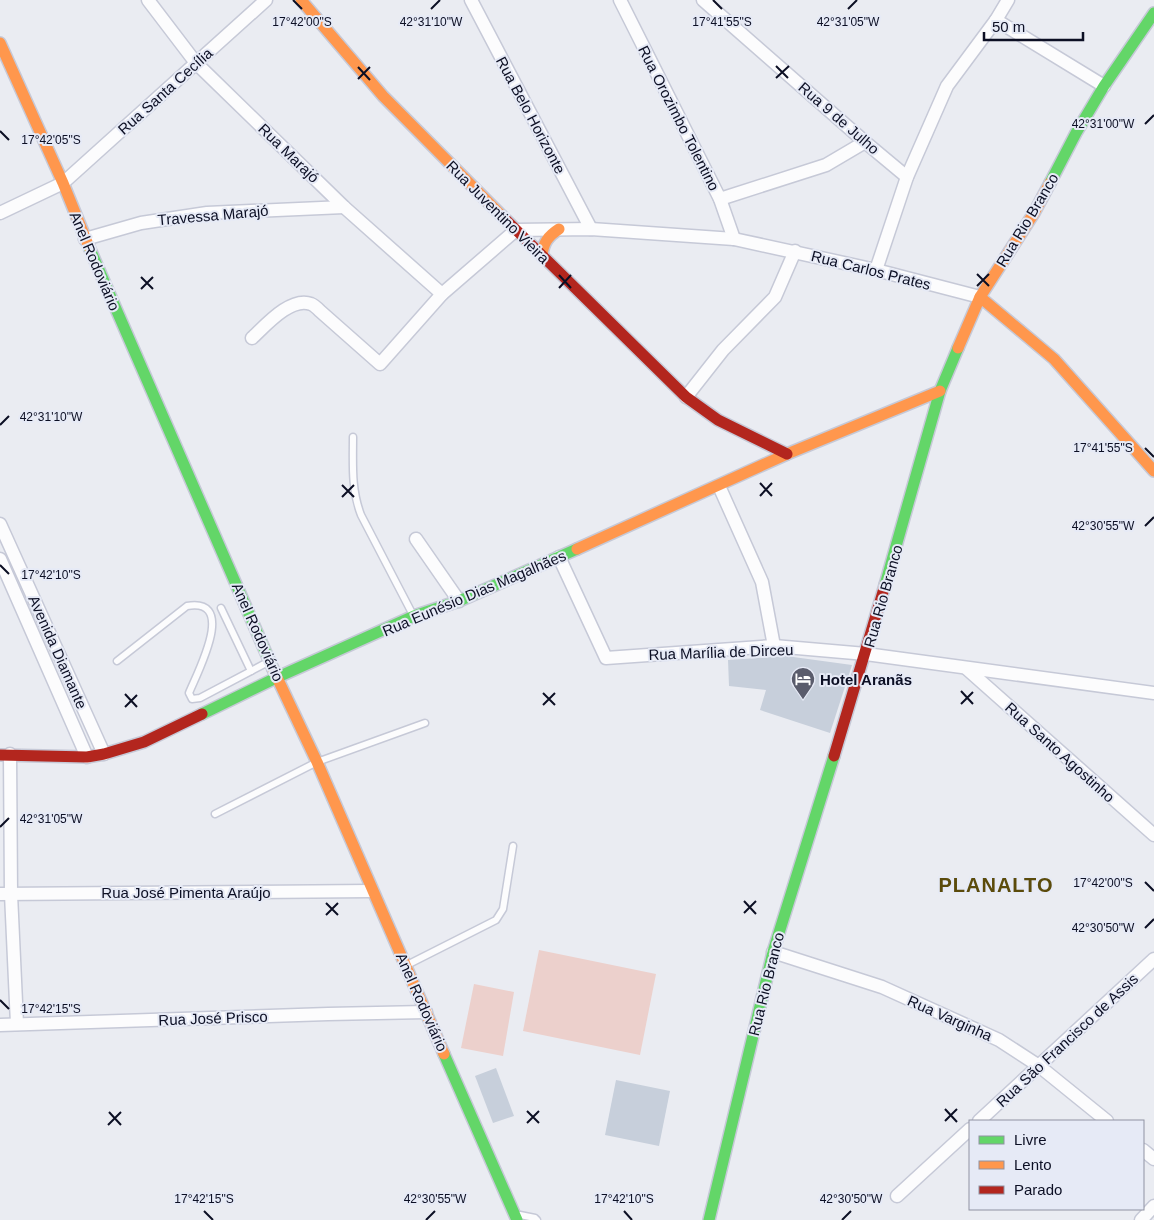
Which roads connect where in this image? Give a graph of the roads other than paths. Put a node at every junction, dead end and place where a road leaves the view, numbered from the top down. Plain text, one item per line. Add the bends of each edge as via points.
1 (148, 0) edge
2 (266, 0) edge
3 (301, 0) edge
4 (471, 0) edge
5 (620, 0) edge
6 (703, 0) edge
7 (1008, 0) edge
8 (1154, 13) edge
9 (996, 20) junction
10 (0, 43) edge
11 (196, 63) junction
12 (1104, 86) junction
13 (865, 142) junction
14 (907, 176) junction
15 (63, 182) junction
16 (720, 199) junction
17 (344, 207) junction
18 (0, 213) edge
19 (559, 229) junction
20 (590, 229) junction
21 (516, 230) junction
22 (85, 239) junction
23 (734, 239) junction
24 (795, 251) junction
25 (542, 256) junction
26 (876, 270) junction
27 (442, 294) junction
28 (980, 297) junction
29 (252, 338) dead end
30 (940, 391) junction
31 (686, 398) junction
32 (354, 437) dead end
33 (786, 454) junction
34 (1154, 471) edge
35 (719, 486) junction
36 (0, 524) edge
37 (416, 539) dead end
38 (559, 557) junction
39 (0, 558) edge
40 (459, 601) junction
41 (221, 608) dead end
42 (414, 616) junction
43 (774, 646) junction
44 (866, 654) junction
45 (117, 661) dead end
46 (270, 662) junction
47 (967, 669) junction
48 (251, 671) junction
49 (278, 677) junction
50 (1154, 694) edge
51 (426, 723) dead end
52 (5, 754) edge
53 (104, 754) junction
54 (86, 756) junction
55 (317, 762) junction
56 (215, 814) dead end
57 (1154, 835) edge
58 (513, 846) dead end
59 (372, 891) junction
60 (6, 894) edge
61 (773, 952) junction
62 (1154, 959) edge
63 (406, 965) junction
64 (426, 1012) junction
65 (17, 1024) junction
66 (0, 1025) edge
67 (1039, 1066) junction
68 (980, 1120) edge
69 (1106, 1120) edge
70 (969, 1130) edge
71 (1144, 1151) edge
72 (1154, 1159) edge
73 (897, 1196) dead end
74 (1154, 1206) edge
75 (515, 1218) edge
76 (537, 1220) edge
77 (709, 1220) edge
78 (1140, 1220) edge

1 - 11 street, Rua Marajó
2 - 11 street, Rua Santa Cecília
3 - 21 main road, Rua Juventino Vieira via 383,96
4 - 20 street, Rua Belo Horizonte
5 - 16 street, Rua Orozimbo Tolentino
6 - 13 street, Rua 9 de Julho
7 - 9 street
8 - 12 main road, Rua Rio Branco
9 - 12 street
9 - 14 street via 947,86
10 - 15 main road, Anel Rodoviário
11 - 15 street, Rua Santa Cecília
11 - 17 street, Rua Marajó
12 - 28 main road, Rua Rio Branco via 1034,214
13 - 14 street, Rua 9 de Julho
13 - 16 street via 826,165
14 - 26 street
15 - 18 street, Rua Santa Cecília
15 - 22 main road, Anel Rodoviário
16 - 23 street, Rua Orozimbo Tolentino
17 - 22 street, Travessa Marajó via 207,213 141,223
17 - 27 street, Rua Marajó
19 - 20 street, Rua Carlos Prates
19 - 21 street, Rua Carlos Prates
19 - 25 main road via 548,235 542,245
20 - 23 street, Rua Carlos Prates
21 - 25 main road, Rua Juventino Vieira
21 - 27 street
22 - 46 main road, Anel Rodoviário
23 - 24 street, Rua Carlos Prates
24 - 26 street, Rua Carlos Prates
24 - 31 street via 775,297 723,350
25 - 31 main road, Rua Juventino Vieira
26 - 28 street, Rua Carlos Prates
27 - 29 street via 380,364 310,304 298,303 288,307
28 - 30 main road, Rua Rio Branco
28 - 34 main road, Rua Carlos Prates via 1054,359
30 - 33 main road, Rua Eunésio Dias Magalhães
30 - 44 main road, Rua Rio Branco
31 - 33 main road, Rua Juventino Vieira via 718,420
32 - 42 lane via 355,500
33 - 35 main road, Rua Eunésio Dias Magalhães
35 - 38 main road, Rua Eunésio Dias Magalhães
35 - 43 street via 762,582
36 - 53 street, Avenida Diamante
37 - 40 street
38 - 40 main road, Rua Eunésio Dias Magalhães
38 - 43 street, Rua Marília de Dirceu via 606,658
39 - 54 street, Avenida Diamante
40 - 42 main road, Rua Eunésio Dias Magalhães
41 - 48 lane
42 - 49 main road, Rua Eunésio Dias Magalhães
43 - 44 street, Rua Marília de Dirceu
44 - 47 street, Rua Marília de Dirceu
44 - 61 main road, Rua Rio Branco
45 - 48 lane via 186,606 196,604 206,608 213,627 190,696 200,698
46 - 48 lane
46 - 49 main road, Anel Rodoviário
47 - 50 street, Rua Marília de Dirceu
47 - 57 street, Rua Santo Agostinho
49 - 53 main road, Rua Eunésio Dias Magalhães via 144,742
49 - 55 main road, Anel Rodoviário
51 - 55 lane
52 - 54 main road, Rua Eunésio Dias Magalhães
52 - 60 street
53 - 54 main road, Rua Eunésio Dias Magalhães
55 - 56 lane
55 - 59 main road, Anel Rodoviário
58 - 63 lane via 503,909 496,920
59 - 60 street, Rua José Pimenta Araújo
59 - 63 main road, Anel Rodoviário
60 - 65 street
61 - 67 street, Rua Varginha via 882,987 1000,1040
61 - 77 main road, Rua Rio Branco
62 - 67 street, Rua São Francisco de Assis
63 - 64 main road, Anel Rodoviário
64 - 65 street, Rua José Prisco
64 - 75 main road, Anel Rodoviário
65 - 66 street, Rua José Prisco
67 - 68 street, Rua São Francisco de Assis
67 - 69 street, Rua Varginha
70 - 73 street
71 - 72 street
74 - 78 street
75 - 76 lane

